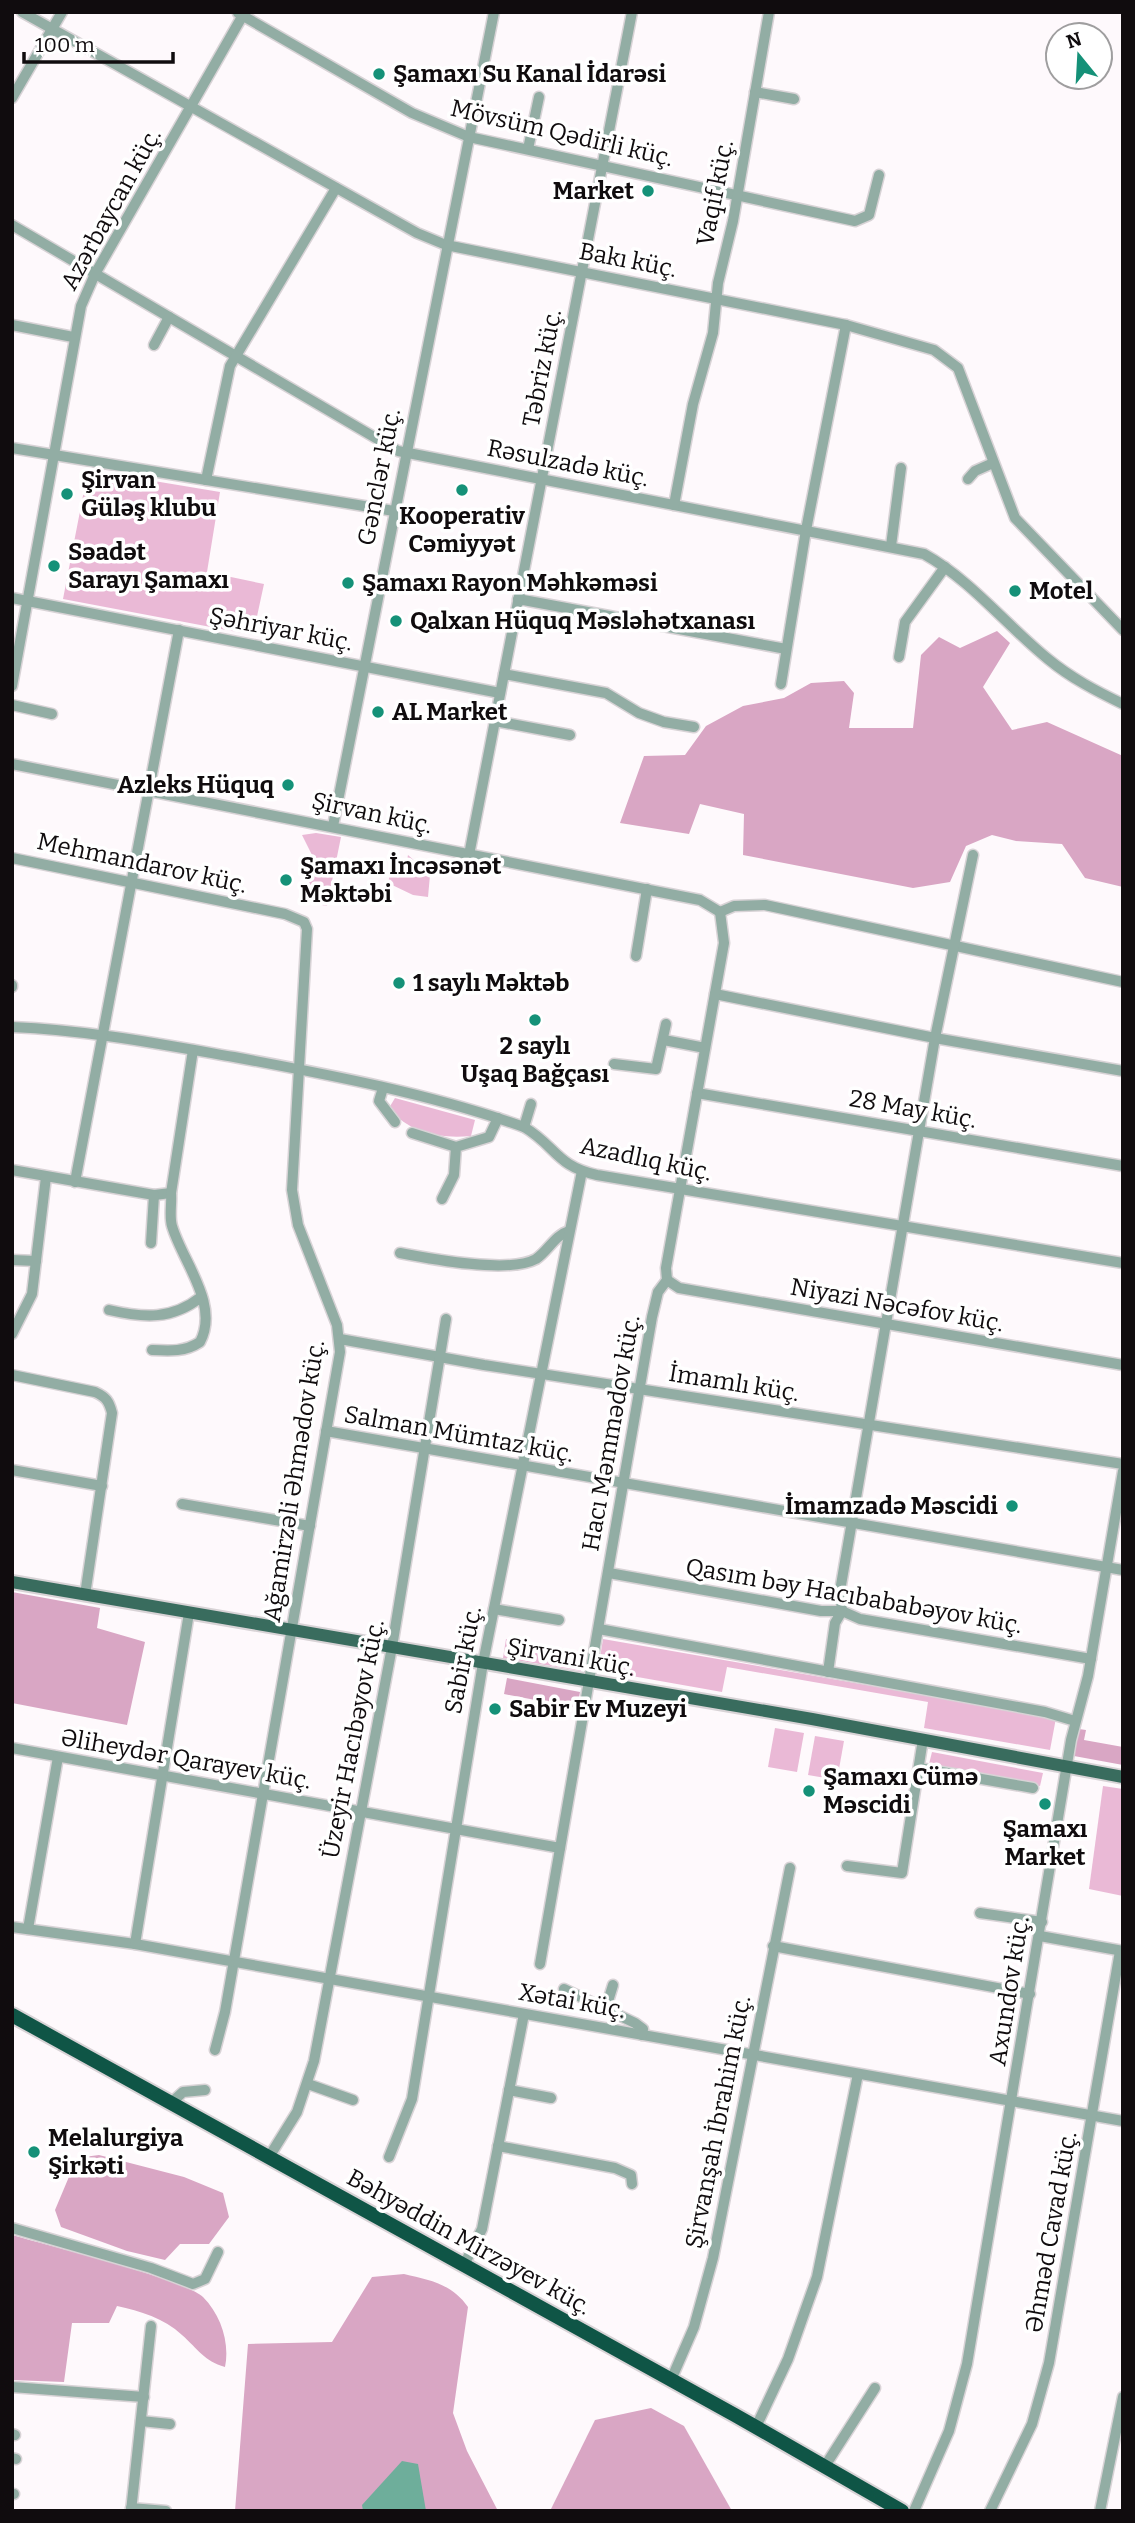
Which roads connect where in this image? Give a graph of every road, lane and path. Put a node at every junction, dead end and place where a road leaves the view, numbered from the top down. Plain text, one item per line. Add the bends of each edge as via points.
1 (22, 12) edge
2 (62, 12) edge
3 (494, 12) edge
4 (632, 12) edge
5 (769, 12) edge
6 (240, 14) edge
7 (53, 29) junction
8 (755, 92) junction
9 (539, 97) dead end
10 (12, 98) edge
11 (794, 99) dead end
12 (194, 107) junction
13 (469, 137) junction
14 (528, 149) junction
15 (602, 165) junction
16 (878, 175) dead end
17 (336, 188) junction
18 (738, 195) junction
19 (12, 225) edge
20 (446, 245) junction
21 (582, 272) junction
22 (95, 274) junction
23 (717, 298) junction
24 (169, 317) junction
25 (12, 325) edge
26 (846, 325) junction
27 (73, 337) junction
28 (154, 345) dead end
29 (234, 356) junction
30 (12, 448) edge
31 (405, 453) junction
32 (53, 455) junction
33 (993, 463) junction
34 (901, 468) dead end
35 (206, 480) junction
36 (541, 480) junction
37 (968, 480) dead end
38 (674, 505) junction
39 (394, 512) junction
40 (806, 530) junction
41 (891, 546) junction
42 (945, 567) junction
43 (12, 598) edge
44 (518, 599) junction
45 (27, 601) junction
46 (178, 630) junction
47 (1123, 631) edge
48 (786, 649) junction
49 (899, 657) dead end
50 (364, 666) junction
51 (504, 674) junction
52 (781, 684) dead end
53 (12, 686) edge
54 (500, 693) junction
55 (1123, 704) edge
56 (12, 705) edge
57 (52, 713) dead end
58 (495, 720) junction
59 (694, 727) dead end
60 (570, 734) dead end
61 (12, 764) edge
62 (149, 790) junction
63 (333, 826) junction
64 (469, 855) junction
65 (973, 855) dead end
66 (12, 858) edge
67 (131, 883) junction
68 (647, 889) junction
69 (720, 912) junction
70 (304, 922) joint
71 (954, 944) junction
72 (636, 956) dead end
73 (1123, 982) edge
74 (715, 994) junction
75 (666, 1024) dead end
76 (12, 1027) edge
77 (103, 1035) junction
78 (935, 1038) junction
79 (664, 1040) junction
80 (705, 1048) junction
81 (193, 1050) junction
82 (614, 1064) dead end
83 (299, 1069) junction
84 (1123, 1071) edge
85 (383, 1088) junction
86 (696, 1093) junction
87 (531, 1104) dead end
88 (498, 1118) junction
89 (395, 1122) dead end
90 (524, 1127) junction
91 (919, 1131) junction
92 (412, 1133) dead end
93 (456, 1147) junction
94 (1123, 1166) edge
95 (12, 1170) edge
96 (582, 1171) junction
97 (46, 1177) junction
98 (75, 1182) junction
99 (680, 1190) junction
100 (171, 1193) junction
101 (153, 1195) junction
102 (442, 1199) dead end
103 (903, 1227) junction
104 (569, 1231) junction
105 (152, 1243) dead end
106 (400, 1253) dead end
107 (12, 1260) edge
108 (36, 1261) junction
109 (1123, 1264) edge
110 (667, 1280) junction
111 (201, 1297) junction
112 (109, 1310) dead end
113 (446, 1319) dead end
114 (887, 1325) junction
115 (12, 1334) edge
116 (340, 1339) junction
117 (152, 1350) dead end
118 (439, 1357) junction
119 (1123, 1365) edge
120 (540, 1373) junction
121 (12, 1375) edge
122 (640, 1389) junction
123 (870, 1426) junction
124 (326, 1431) junction
125 (426, 1448) junction
126 (1123, 1464) edge
127 (521, 1465) junction
128 (12, 1470) edge
129 (1123, 1471) edge
130 (623, 1485) junction
131 (102, 1486) junction
132 (182, 1504) dead end
133 (852, 1523) junction
134 (310, 1526) junction
135 (1107, 1567) junction
136 (1123, 1570) edge
137 (609, 1573) junction
138 (12, 1583) edge
139 (85, 1595) junction
140 (494, 1609) junction
141 (842, 1611) junction
142 (189, 1613) junction
143 (559, 1620) dead end
144 (599, 1629) junction
145 (291, 1631) junction
146 (392, 1647) junction
147 (1091, 1659) junction
148 (483, 1663) junction
149 (828, 1672) junction
150 (590, 1681) junction
151 (1075, 1721) junction
152 (923, 1739) junction
153 (12, 1748) edge
154 (58, 1757) junction
155 (1067, 1767) junction
156 (919, 1768) junction
157 (161, 1775) junction
158 (1123, 1777) edge
159 (1033, 1788) dead end
160 (263, 1794) junction
161 (360, 1812) junction
162 (453, 1829) junction
163 (560, 1848) junction
164 (846, 1866) dead end
165 (790, 1868) dead end
166 (979, 1913) dead end
167 (1042, 1922) junction
168 (12, 1927) edge
169 (28, 1928) junction
170 (1040, 1936) junction
171 (135, 1944) junction
172 (773, 1947) junction
173 (1122, 1951) edge
174 (234, 1962) junction
175 (540, 1964) dead end
176 (329, 1979) junction
177 (613, 1984) dead end
178 (564, 1989) dead end
179 (1030, 1994) junction
180 (426, 1996) junction
181 (605, 2011) junction
182 (524, 2014) junction
183 (12, 2015) edge
184 (642, 2035) junction
185 (215, 2050) dead end
186 (752, 2055) junction
187 (858, 2074) junction
188 (308, 2084) junction
189 (205, 2090) dead end
190 (509, 2090) junction
191 (551, 2098) dead end
192 (353, 2100) dead end
193 (1012, 2101) junction
194 (171, 2103) junction
195 (1092, 2116) junction
196 (1123, 2121) edge
197 (498, 2146) junction
198 (269, 2157) junction
199 (389, 2157) dead end
200 (632, 2184) dead end
201 (12, 2228) edge
202 (218, 2252) dead end
203 (464, 2265) junction
204 (151, 2326) dead end
205 (671, 2379) junction
206 (12, 2387) edge
207 (876, 2388) dead end
208 (144, 2397) junction
209 (1123, 2397) edge
210 (141, 2421) junction
211 (170, 2424) dead end
212 (756, 2427) junction
213 (825, 2466) junction
214 (131, 2509) edge
215 (166, 2511) edge
216 (902, 2511) edge
217 (914, 2511) edge
218 (990, 2511) edge
219 (1100, 2511) edge

1 - 7 street, Bakı küç.
2 - 7 street
3 - 13 street, Gənclər küç.
4 - 15 street, Təbriz küç.
5 - 8 street, Vaqif küç.
6 - 12 street, Azərbaycan küç.
6 - 13 street, Mövsüm Qədirli küç. via 412,113
7 - 10 street
7 - 12 street, Bakı küç.
8 - 11 street
8 - 18 street, Vaqif küç.
9 - 14 street
12 - 17 street, Bakı küç.
12 - 22 street, Azərbaycan küç.
13 - 14 street, Mövsüm Qədirli küç.
13 - 20 street, Gənclər küç.
14 - 15 street, Mövsüm Qədirli küç.
15 - 18 street, Mövsüm Qədirli küç.
15 - 21 street, Təbriz küç.
16 - 18 street, Mövsüm Qədirli küç. via 869,215 855,221
17 - 20 street, Bakı küç.
17 - 29 street
18 - 23 street, Vaqif küç.
19 - 22 street, Rəsulzadə küç.
20 - 21 street, Bakı küç.
20 - 31 street, Gənclər küç.
21 - 23 street, Bakı küç.
21 - 36 street, Təbriz küç.
22 - 24 street, Rəsulzadə küç.
22 - 27 street, Azərbaycan küç.
23 - 26 street, Bakı küç.
23 - 38 street, Vaqif küç.
24 - 28 street
24 - 29 street, Rəsulzadə küç.
25 - 27 street
26 - 33 street, Bakı küç. via 910,341 952,360 963,376
26 - 40 street
27 - 32 street, Azərbaycan küç.
29 - 31 street, Rəsulzadə küç.
29 - 35 street
30 - 32 street
31 - 36 street, Rəsulzadə küç.
31 - 39 street, Gənclər küç.
32 - 35 street
32 - 45 street, Azərbaycan küç.
33 - 37 street via 975,471
33 - 47 street, Bakı küç. via 1015,518
34 - 41 street
35 - 39 street
36 - 38 street, Rəsulzadə küç.
36 - 44 street, Təbriz küç.
38 - 40 street, Rəsulzadə küç.
39 - 50 street, Gənclər küç.
40 - 41 street, Rəsulzadə küç.
40 - 48 street
41 - 42 street, Rəsulzadə küç. via 924,554
42 - 49 street via 905,622
42 - 55 street, Rəsulzadə küç. via 1047,659
43 - 45 street, Şəhriyar küç.
44 - 48 street
44 - 51 street, Təbriz küç.
45 - 46 street, Şəhriyar küç.
45 - 53 street, Azərbaycan küç.
46 - 50 street, Şəhriyar küç.
46 - 62 street
48 - 52 street
50 - 54 street, Şəhriyar küç.
50 - 63 street, Gənclər küç.
51 - 54 street, Təbriz küç.
51 - 59 street via 606,693 639,713
54 - 58 street, Təbriz küç.
56 - 57 street
58 - 60 street
58 - 64 street, Təbriz küç.
61 - 62 street, Şirvan küç.
62 - 63 street, Şirvan küç.
62 - 67 street
63 - 64 street, Şirvan küç.
64 - 68 street, Şirvan küç.
65 - 71 street
66 - 67 street, Mehmandarov küç.
67 - 70 street, Mehmandarov küç. via 285,914
67 - 77 street
68 - 69 street, Şirvan küç. via 700,900
68 - 72 street
69 - 71 street via 734,906 765,905
69 - 74 street, Hacı Məmmədov küç. via 724,943
70 - 83 street, Ağamirzəli Əhmədov küç. via 308,948
71 - 73 street
71 - 78 street
74 - 78 street
74 - 80 street, Hacı Məmmədov küç.
75 - 79 street
76 - 77 street, Azadlıq küç.
77 - 81 street, Azadlıq küç.
77 - 98 street
78 - 84 street
78 - 91 street
79 - 80 street
79 - 82 street via 656,1069
80 - 86 street, Hacı Məmmədov küç.
81 - 83 street, Azadlıq küç.
81 - 100 street
83 - 85 street, Azadlıq küç.
83 - 116 street, Ağamirzəli Əhmədov küç. via 293,1203
85 - 88 street, Azadlıq küç.
85 - 89 street via 379,1101
86 - 91 street, 28 May küç.
86 - 99 street, Hacı Məmmədov küç.
87 - 90 street
88 - 90 street, Azadlıq küç.
88 - 93 street via 489,1137
90 - 96 street, Azadlıq küç. via 564,1163
91 - 94 street, 28 May küç.
91 - 103 street
92 - 93 street
93 - 102 street via 454,1175
95 - 97 street
96 - 99 street, Azadlıq küç.
96 - 104 street, Sabir küç.
97 - 98 street
97 - 108 street
98 - 101 street
99 - 103 street, Azadlıq küç.
99 - 110 street, Hacı Məmmədov küç.
100 - 101 street
100 - 111 street via 172,1226
101 - 105 street
103 - 109 street, Azadlıq küç.
103 - 114 street
104 - 106 street via 560,1234 536,1259 523,1264 441,1262
104 - 120 street, Sabir küç.
107 - 108 street
108 - 115 street via 32,1294
110 - 114 street, Niyazi Nəcəfov küç. via 679,1288
110 - 122 street, Hacı Məmmədov küç. via 658,1292
111 - 112 street via 188,1307 156,1317
111 - 117 street via 206,1325 200,1342 182,1350
113 - 118 street, Üzeyir Hacıbəyov küç.
114 - 119 street, Niyazi Nəcəfov küç.
114 - 123 street
116 - 118 street, İmamlı küç.
116 - 124 street, Ağamirzəli Əhmədov küç.
118 - 120 street, İmamlı küç.
118 - 125 street, Üzeyir Hacıbəyov küç.
120 - 122 street, İmamlı küç.
120 - 127 street, Sabir küç.
121 - 131 street via 104,1396 111,1413
122 - 123 street, İmamlı küç.
122 - 130 street, Hacı Məmmədov küç.
123 - 126 street, İmamlı küç.
123 - 133 street
124 - 125 street, Salman Mümtaz küç.
124 - 134 street, Ağamirzəli Əhmədov küç.
125 - 127 street, Salman Mümtaz küç.
125 - 146 street, Üzeyir Hacıbəyov küç.
127 - 130 street, Salman Mümtaz küç.
127 - 140 street, Sabir küç.
128 - 131 street
129 - 135 street, Axundov küç.
130 - 133 street, Salman Mümtaz küç.
130 - 137 street, Hacı Məmmədov küç.
131 - 139 street
132 - 134 street
133 - 135 street, Salman Mümtaz küç.
133 - 141 street via 840,1591
134 - 145 street, Ağamirzəli Əhmədov küç.
135 - 136 street, Salman Mümtaz küç.
135 - 147 street, Axundov küç.
137 - 141 street, Qasım bəy Hacıbababəyov küç.
137 - 144 street, Hacı Məmmədov küç.
138 - 139 main road, Şirvani küç.
139 - 142 main road, Şirvani küç.
140 - 143 street
140 - 148 street, Sabir küç.
141 - 147 street, Qasım bəy Hacıbababəyov küç. via 860,1619
141 - 149 street via 835,1623
142 - 145 main road, Şirvani küç.
142 - 157 street
144 - 149 street
144 - 150 street, Hacı Məmmədov küç.
145 - 146 main road, Şirvani küç.
145 - 160 street, Ağamirzəli Əhmədov küç.
146 - 148 main road, Şirvani küç.
146 - 161 street, Üzeyir Hacıbəyov küç.
147 - 151 street, Axundov küç.
148 - 150 main road, Şirvani küç.
148 - 162 street, Sabir küç.
149 - 151 street
150 - 152 main road, Şirvani küç.
150 - 163 street, Hacı Məmmədov küç.
151 - 155 street, Axundov küç.
152 - 155 main road, Şirvani küç.
152 - 156 street
153 - 154 street, Əliheydər Qarayev küç.
154 - 157 street, Əliheydər Qarayev küç.
154 - 169 street
155 - 158 main road, Şirvani küç.
155 - 167 street, Axundov küç.
156 - 159 street
156 - 164 street via 902,1874
157 - 160 street, Əliheydər Qarayev küç.
157 - 171 street
160 - 161 street, Əliheydər Qarayev küç.
160 - 174 street, Ağamirzəli Əhmədov küç.
161 - 162 street, Əliheydər Qarayev küç.
161 - 176 street, Üzeyir Hacıbəyov küç.
162 - 163 street, Əliheydər Qarayev küç.
162 - 180 street, Sabir küç.
163 - 175 street, Hacı Məmmədov küç.
165 - 172 street, Şirvanşah İbrahim küç.
166 - 167 street
167 - 170 street, Axundov küç.
168 - 169 street, Xətai küç.
169 - 171 street, Xətai küç.
170 - 173 street
170 - 179 street, Axundov küç.
171 - 174 street, Xətai küç.
172 - 179 street
172 - 186 street, Şirvanşah İbrahim küç.
173 - 195 street, Əhməd Cavad küç.
174 - 176 street, Xətai küç.
174 - 185 street, Ağamirzəli Əhmədov küç.
176 - 180 street, Xətai küç.
176 - 188 street, Üzeyir Hacıbəyov küç.
177 - 181 street
178 - 181 street
179 - 193 street, Axundov küç.
180 - 182 street, Xətai küç.
180 - 199 street, Sabir küç. via 412,2099
181 - 184 street via 635,2023 643,2029
182 - 184 street, Xətai küç.
182 - 190 street
183 - 194 highway, Bəhyəddin Mirzəyev küç.
184 - 186 street, Xətai küç.
186 - 187 street, Xətai küç.
186 - 205 street, Şirvanşah İbrahim küç. via 713,2258 694,2327
187 - 193 street, Xətai küç.
187 - 212 street via 817,2277 788,2359
188 - 192 street
188 - 198 street, Üzeyir Hacıbəyov küç.
189 - 194 street via 183,2092
190 - 191 street
190 - 197 street
193 - 195 street, Xətai küç.
193 - 217 street, Axundov küç. via 964,2376 940,2457
194 - 198 highway, Bəhyəddin Mirzəyev küç.
195 - 196 street, Xətai küç.
195 - 218 street, Əhməd Cavad küç. via 1042,2390 1032,2424
197 - 200 street via 615,2168 631,2175
197 - 203 street via 482,2229
198 - 203 highway, Bəhyəddin Mirzəyev küç.
201 - 202 street via 193,2284 205,2279
203 - 205 highway, Bəhyəddin Mirzəyev küç.
204 - 208 street
205 - 212 highway, Bəhyəddin Mirzəyev küç.
206 - 208 street
207 - 213 street
208 - 210 street
209 - 219 street
210 - 211 street
210 - 214 street
212 - 213 highway, Bəhyəddin Mirzəyev küç.
213 - 216 highway, Bəhyəddin Mirzəyev küç.
214 - 215 street

